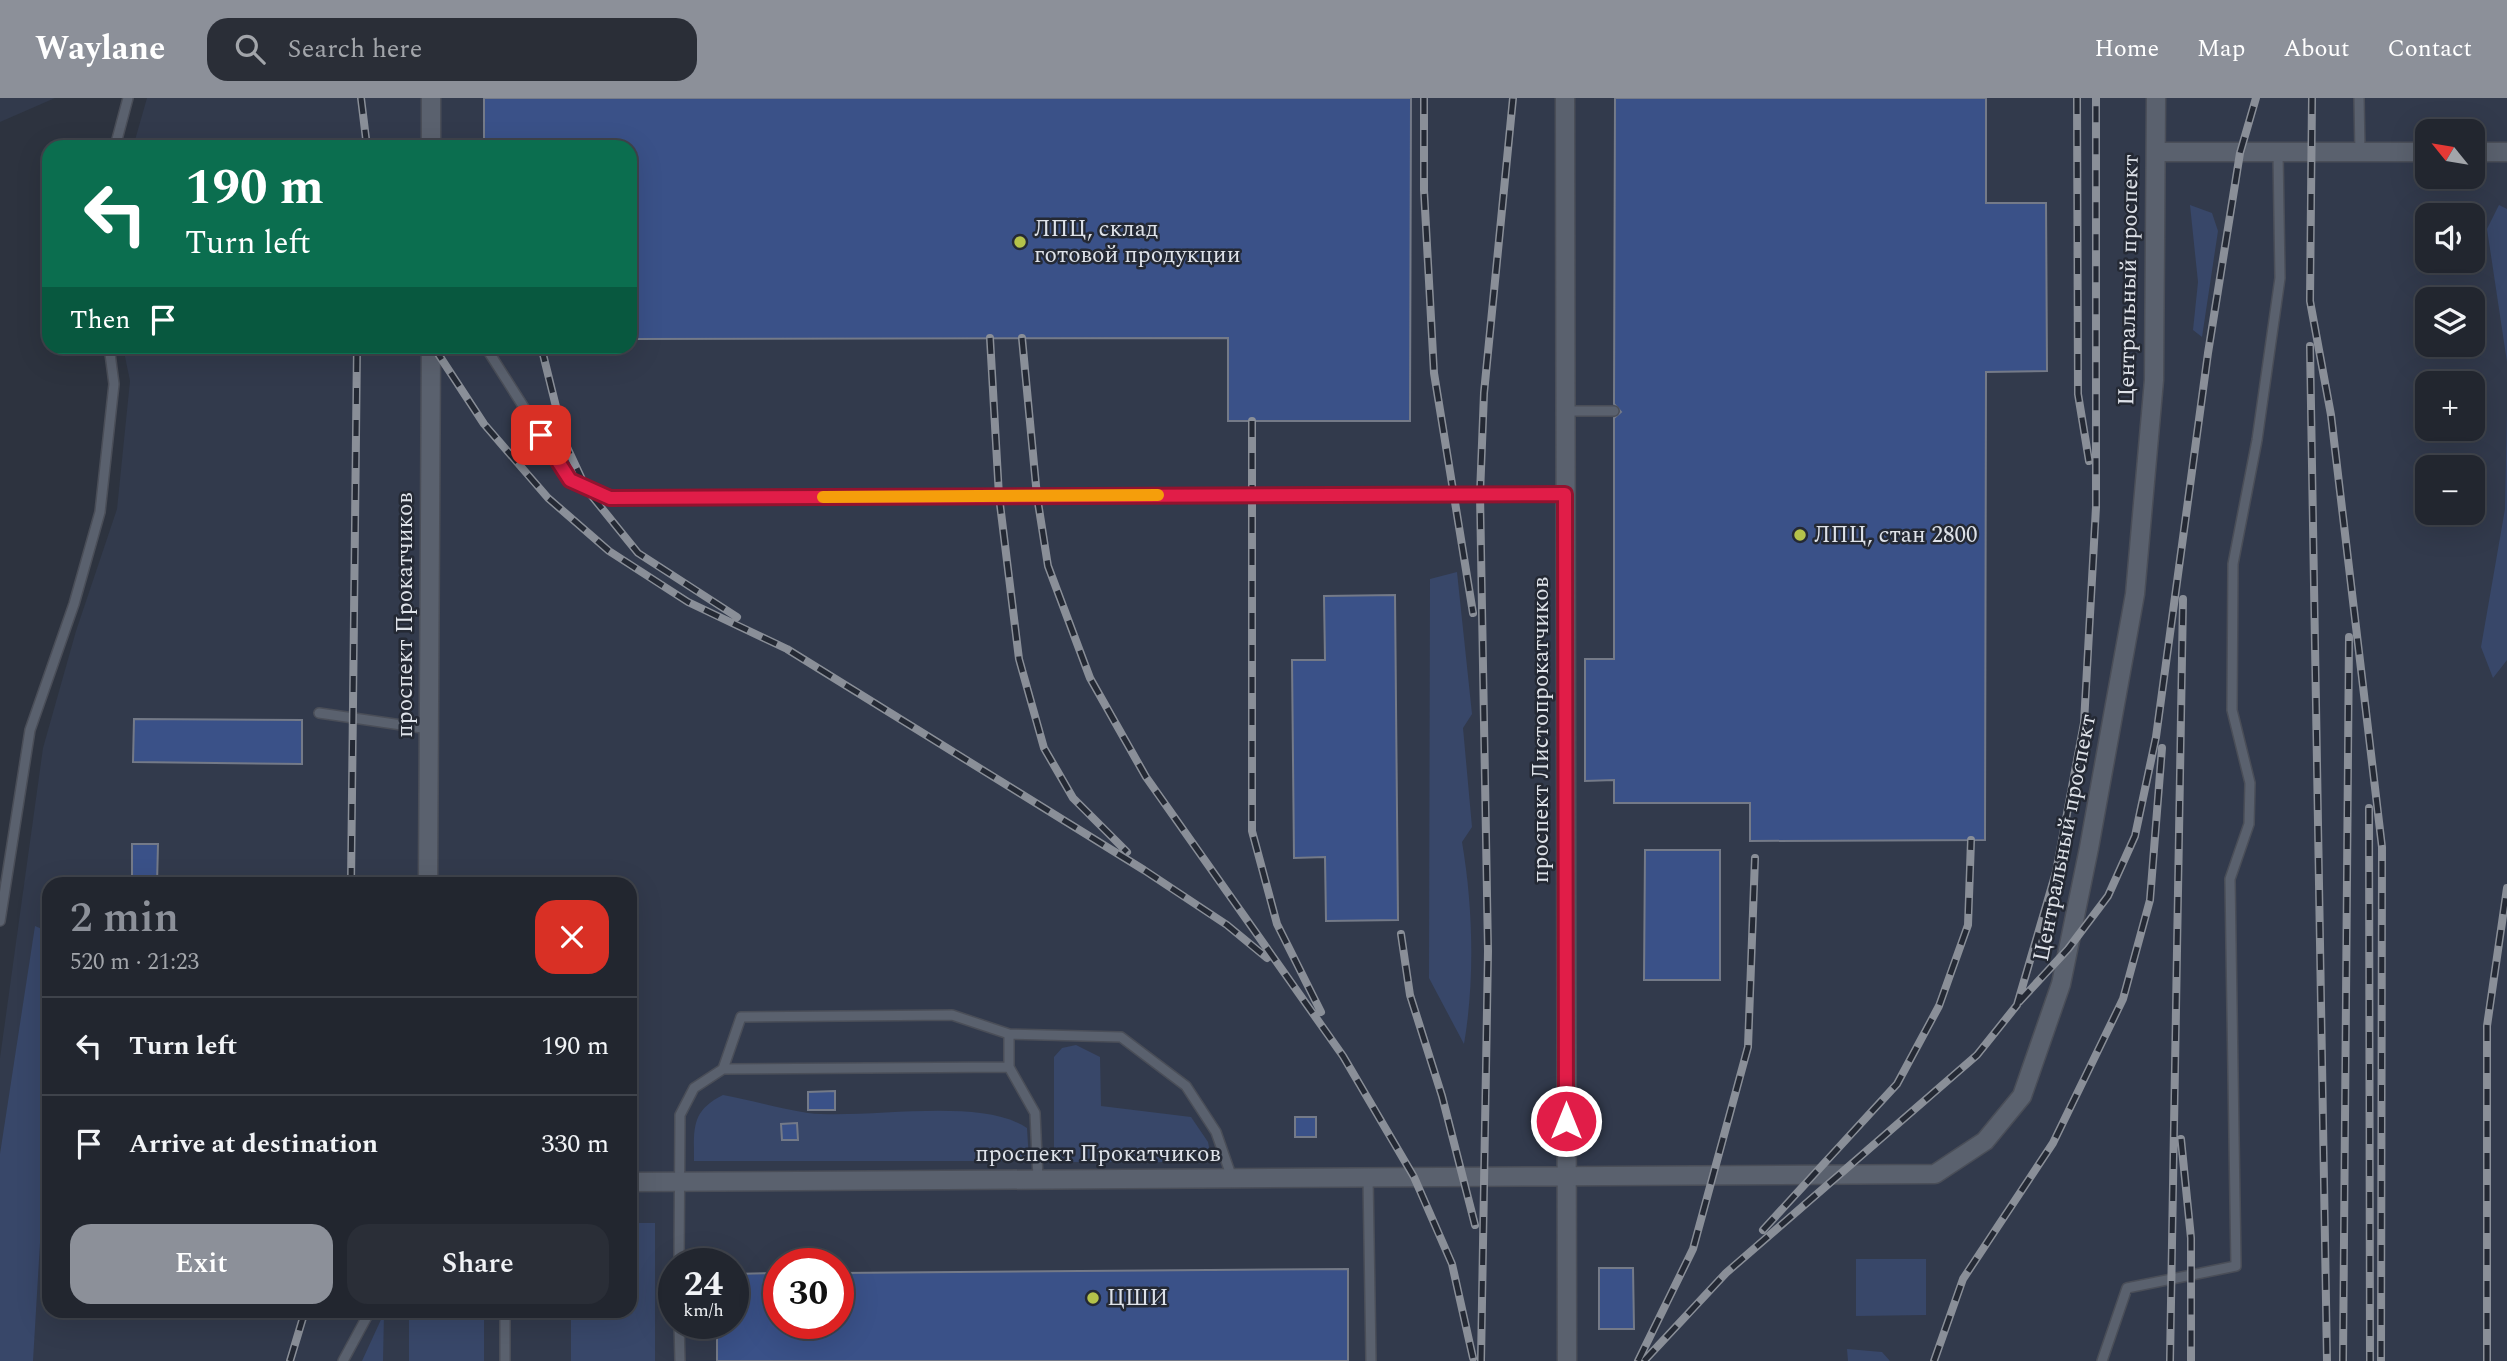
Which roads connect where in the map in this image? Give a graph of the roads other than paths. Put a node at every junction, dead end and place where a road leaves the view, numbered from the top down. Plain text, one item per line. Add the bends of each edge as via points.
1 (128, 98) edge
2 (431, 98) edge
3 (1565, 98) edge
4 (2155, 98) edge
5 (2359, 98) edge
6 (117, 140) edge
7 (431, 140) edge
8 (2155, 152) junction
9 (2278, 152) junction
10 (2360, 152) junction
11 (2415, 152) edge
12 (2485, 152) edge
13 (2507, 152) edge
14 (110, 354) edge
15 (431, 354) edge
16 (490, 354) edge
17 (1565, 411) junction
18 (1614, 411) dead end
19 (1565, 494) junction
20 (319, 713) dead end
21 (429, 729) junction
22 (428, 877) edge
23 (0, 921) edge
24 (1009, 1034) junction
25 (1009, 1068) junction
26 (723, 1069) junction
27 (1566, 1176) junction
28 (1368, 1177) junction
29 (1232, 1178) junction
30 (1038, 1180) junction
31 (637, 1182) edge
32 (678, 1182) junction
33 (679, 1248) edge
34 (365, 1318) edge
35 (505, 1318) edge
36 (680, 1339) edge
37 (343, 1361) edge
38 (505, 1361) edge
39 (680, 1361) edge
40 (1371, 1361) edge
41 (1567, 1361) edge
42 (2102, 1361) edge

1 - 6 lane
2 - 7 street
3 - 17 street, проспект Листопрокатчиков
4 - 8 street, Центральный проспект
5 - 10 lane
8 - 9 street
8 - 27 street, Центральный проспект via 2154,380 2136,594 2061,984 2022,1096 1985,1141 1935,1174
9 - 10 street
9 - 42 lane via 2280,278 2258,440 2233,564 2232,710 2250,783 2249,824 2231,879 2236,1266 2127,1287
10 - 11 street
12 - 13 street
14 - 23 lane via 114,384 100,512 30,730
15 - 21 street, проспект Прокатчиков
16 - 19 lane via 570,480 610,498
17 - 18 lane
17 - 19 street, проспект Листопрокатчиков
19 - 27 street, проспект Листопрокатчиков
20 - 21 lane
21 - 22 street, проспект Прокатчиков
24 - 25 lane
24 - 26 lane via 952,1015 741,1017
24 - 29 lane via 1121,1037 1186,1086 1216,1132
25 - 26 lane
25 - 30 lane via 1035,1113
26 - 32 lane via 694,1088 680,1115
27 - 28 street, проспект Прокатчиков
27 - 41 street, проспект Листопрокатчиков
28 - 29 street, проспект Прокатчиков
28 - 40 lane
29 - 30 street, проспект Прокатчиков
30 - 32 street, проспект Прокатчиков
31 - 32 street, проспект Прокатчиков
32 - 33 lane
34 - 37 lane
35 - 38 lane
36 - 39 lane

